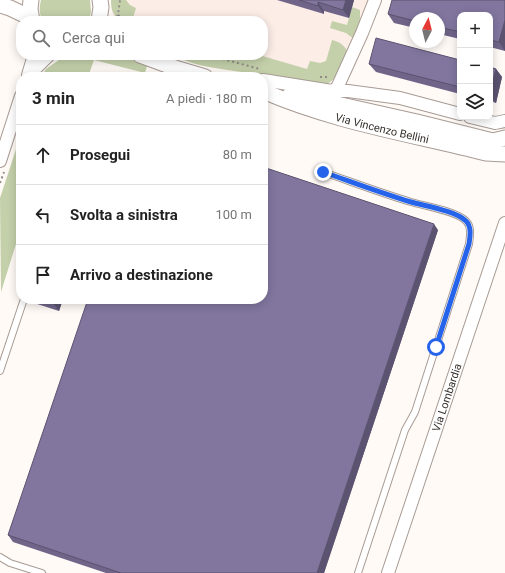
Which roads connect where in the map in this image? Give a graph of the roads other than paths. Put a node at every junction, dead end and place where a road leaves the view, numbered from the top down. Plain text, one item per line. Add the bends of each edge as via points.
1 (31, 0) edge
2 (100, 0) edge
3 (369, 0) edge
4 (375, 0) edge
5 (0, 5) edge
6 (370, 12) junction
7 (25, 16) edge
8 (31, 16) edge
9 (102, 16) edge
10 (33, 60) edge
11 (44, 60) edge
12 (155, 60) edge
13 (29, 72) edge
14 (32, 72) edge
15 (188, 72) edge
16 (268, 81) edge
17 (268, 91) edge
18 (332, 91) junction
19 (268, 92) edge
20 (16, 111) edge
21 (457, 113) edge
22 (482, 120) edge
23 (505, 121) edge
24 (505, 138) edge
25 (505, 154) edge
26 (0, 161) edge
27 (323, 172) dead end
28 (505, 223) edge
29 (22, 304) edge
30 (0, 371) edge
31 (0, 557) edge
32 (42, 573) edge
33 (358, 573) edge
34 (388, 573) edge

1 - 8 street
2 - 9 street
3 - 6 lane
4 - 6 street
5 - 7 street
6 - 18 street via 337,88
10 - 13 street
11 - 14 street
12 - 15 street
16 - 18 street
17 - 24 street, Via Vincenzo Bellini via 440,127 492,141
18 - 21 street via 400,98
19 - 25 street, Via Vincenzo Bellini via 290,103 335,117 486,153
20 - 26 street
22 - 23 street via 495,123
27 - 33 lane via 457,215 470,226 469,244 436,347 415,412 405,430
28 - 34 street, Via Lombardia
29 - 30 lane
31 - 32 lane

